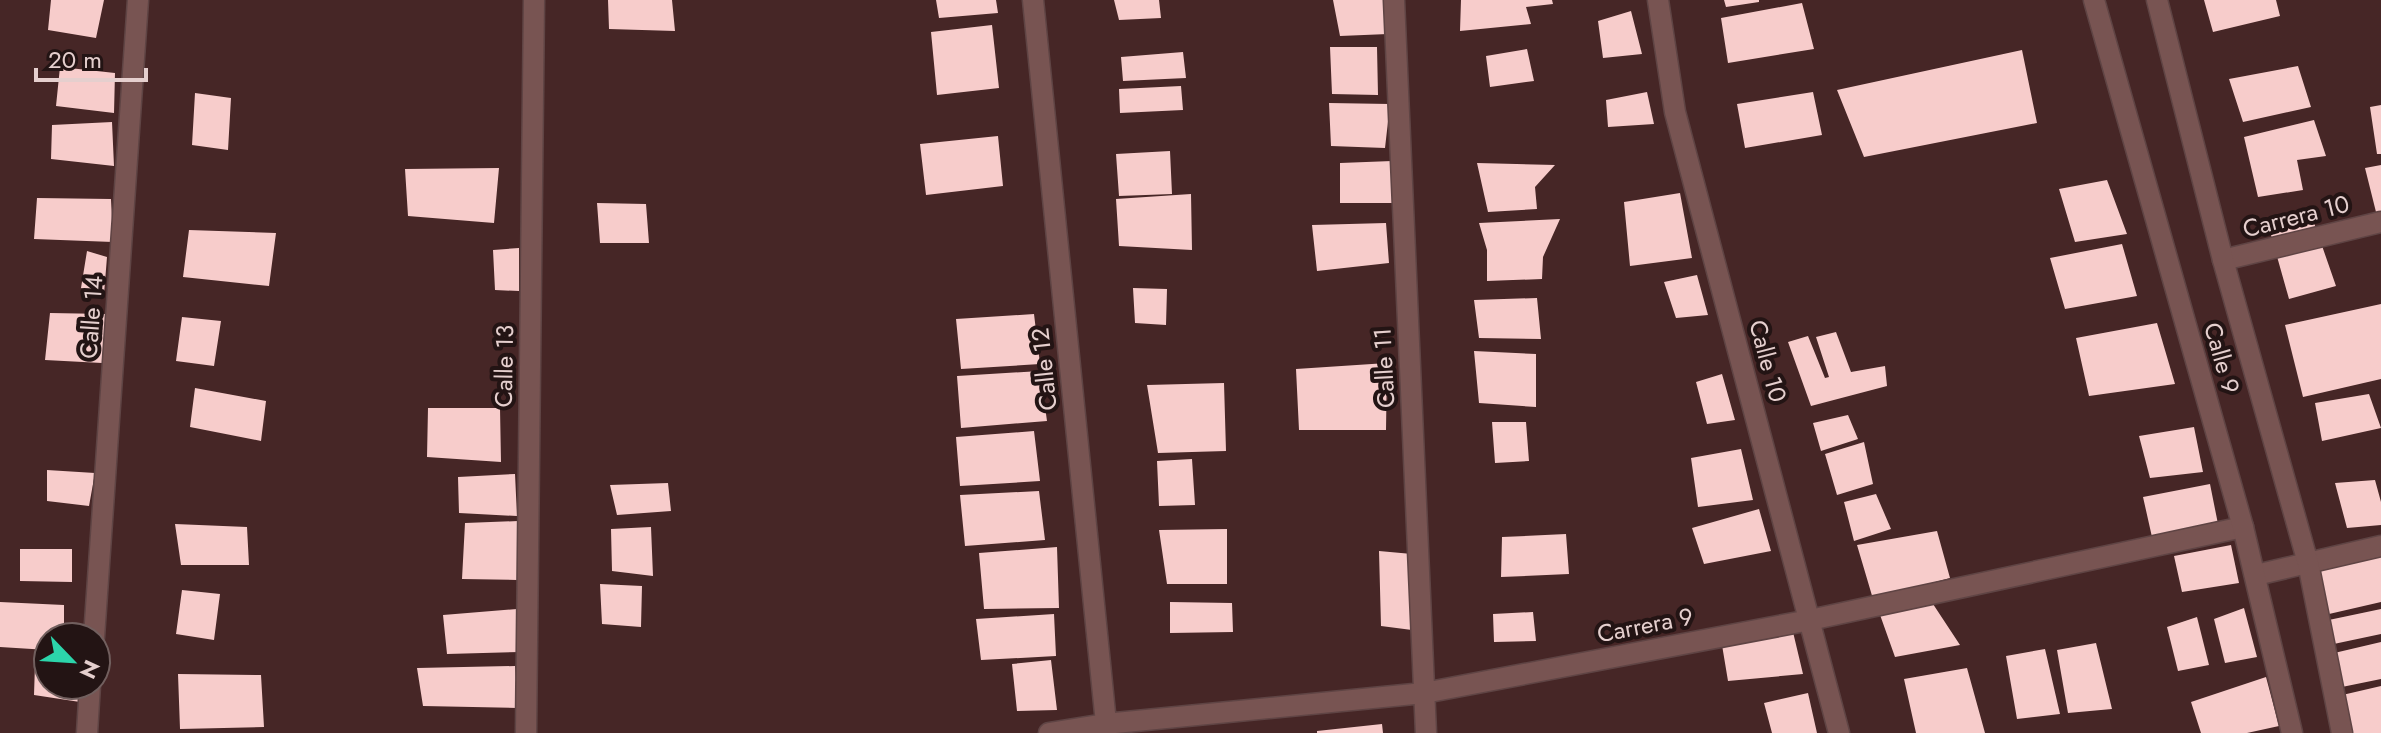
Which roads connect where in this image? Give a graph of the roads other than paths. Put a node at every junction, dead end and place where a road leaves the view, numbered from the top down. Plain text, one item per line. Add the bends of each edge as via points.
1 (138, 0) edge
2 (534, 0) edge
3 (1033, 0) edge
4 (1394, 0) edge
5 (1658, 0) edge
6 (2094, 0) edge
7 (2157, 0) edge
8 (2381, 222) edge
9 (2223, 260) junction
10 (2243, 527) junction
11 (2381, 546) edge
12 (2308, 563) junction
13 (2256, 575) junction
14 (1810, 620) junction
15 (95, 621) edge
16 (1424, 693) junction
17 (89, 701) edge
18 (1106, 728) edge
19 (87, 733) edge
20 (526, 733) edge
21 (1049, 733) edge
22 (1426, 733) edge
23 (1839, 733) edge
24 (2292, 733) edge
25 (2342, 733) edge

1 - 15 street, Calle 14
2 - 20 street, Calle 13
3 - 18 street, Calle 12
4 - 16 street, Calle 11
5 - 14 street, Calle 10 via 1675,112
6 - 10 street, Calle 9
7 - 9 street, Calle 9
8 - 9 street, Carrera 10
9 - 12 street, Calle 9
10 - 13 street, Calle 9
10 - 14 street, Carrera 9
11 - 12 street
12 - 13 street
12 - 25 street, Calle 9
13 - 24 street, Calle 9
14 - 16 street, Carrera 9
14 - 23 street, Calle 10
16 - 18 street, Carrera 9
16 - 22 street, Calle 11
17 - 19 street
18 - 21 street, Carrera 9

